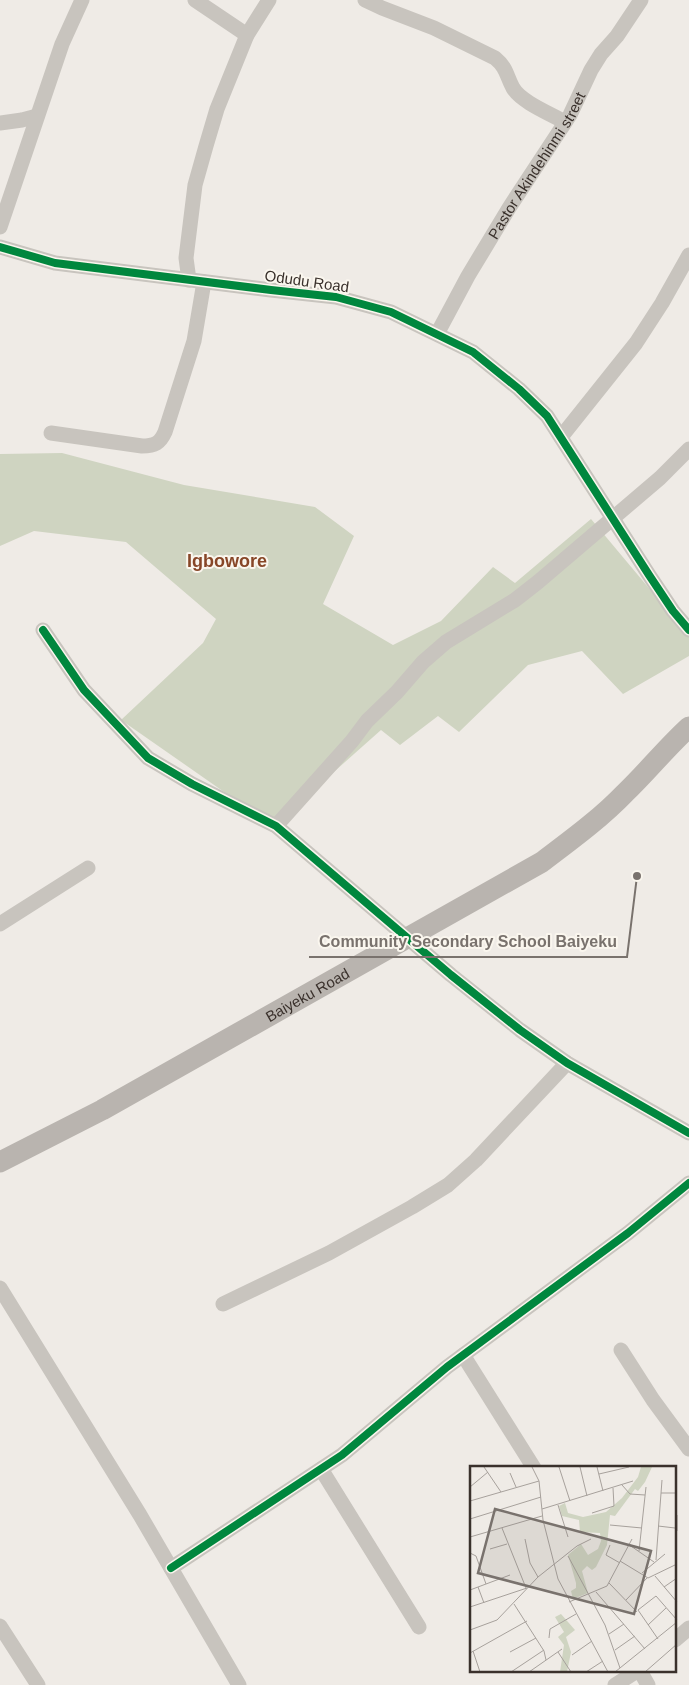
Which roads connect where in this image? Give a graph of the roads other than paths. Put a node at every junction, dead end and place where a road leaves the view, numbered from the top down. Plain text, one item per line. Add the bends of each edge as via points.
1 (82, 0) edge
2 (195, 0) edge
3 (269, 0) edge
4 (365, 0) edge
5 (641, 0) edge
6 (247, 35) junction
7 (37, 116) junction
8 (22, 120) junction
9 (565, 122) junction
10 (0, 123) edge
11 (30, 135) junction
12 (0, 227) edge
13 (0, 247) edge
14 (689, 255) edge
15 (189, 280) junction
16 (204, 282) junction
17 (437, 334) junction
18 (51, 433) dead end
19 (561, 438) junction
20 (689, 449) edge
21 (612, 519) junction
22 (42, 630) dead end
23 (689, 630) edge
24 (689, 728) edge
25 (276, 826) junction
26 (88, 868) dead end
27 (0, 924) edge
28 (409, 938) junction
29 (567, 1063) junction
30 (689, 1133) edge
31 (0, 1162) edge
32 (689, 1183) edge
33 (0, 1288) edge
34 (223, 1304) dead end
35 (621, 1350) dead end
36 (463, 1355) junction
37 (689, 1449) edge
38 (533, 1466) edge
39 (321, 1469) junction
40 (171, 1568) junction
41 (0, 1626) edge
42 (419, 1627) dead end
43 (689, 1628) edge
44 (676, 1639) edge
45 (637, 1672) edge
46 (640, 1672) edge
47 (38, 1685) edge
48 (239, 1685) edge
49 (616, 1685) edge
50 (648, 1685) edge

1 - 7 street via 62,44
2 - 6 street
3 - 6 street
4 - 9 street via 434,28 495,58 503,64 518,94
5 - 9 street, Pastor Akindehinmi street via 591,70
6 - 15 street via 217,109 196,185 186,258
7 - 8 street
7 - 11 street
8 - 10 street
8 - 11 street
9 - 17 street, Pastor Akindehinmi street via 509,208
11 - 12 street
13 - 15 street, Odudu Road via 55,263
14 - 19 street via 636,343
15 - 16 street, Odudu Road
16 - 17 street, Odudu Road via 336,297 391,312
16 - 18 street via 194,341 160,442 142,446
17 - 19 street, Odudu Road via 473,352 519,388 547,416
19 - 21 street, Odudu Road
20 - 21 street
21 - 23 street, Odudu Road
21 - 25 street via 514,600 446,642 423,662
22 - 25 street via 84,690 148,758
24 - 28 main road, Baiyeku Road via 624,794 549,857
25 - 28 street
26 - 27 street
28 - 29 street via 520,1030
28 - 31 main road, Baiyeku Road via 102,1110
29 - 30 street
29 - 34 street via 476,1160 448,1185 329,1253
32 - 36 street via 628,1233
33 - 40 street
35 - 37 street
36 - 38 street
36 - 39 street via 342,1456
39 - 40 street
39 - 42 street
40 - 48 street
41 - 47 street
43 - 44 street
45 - 49 street
46 - 50 street

